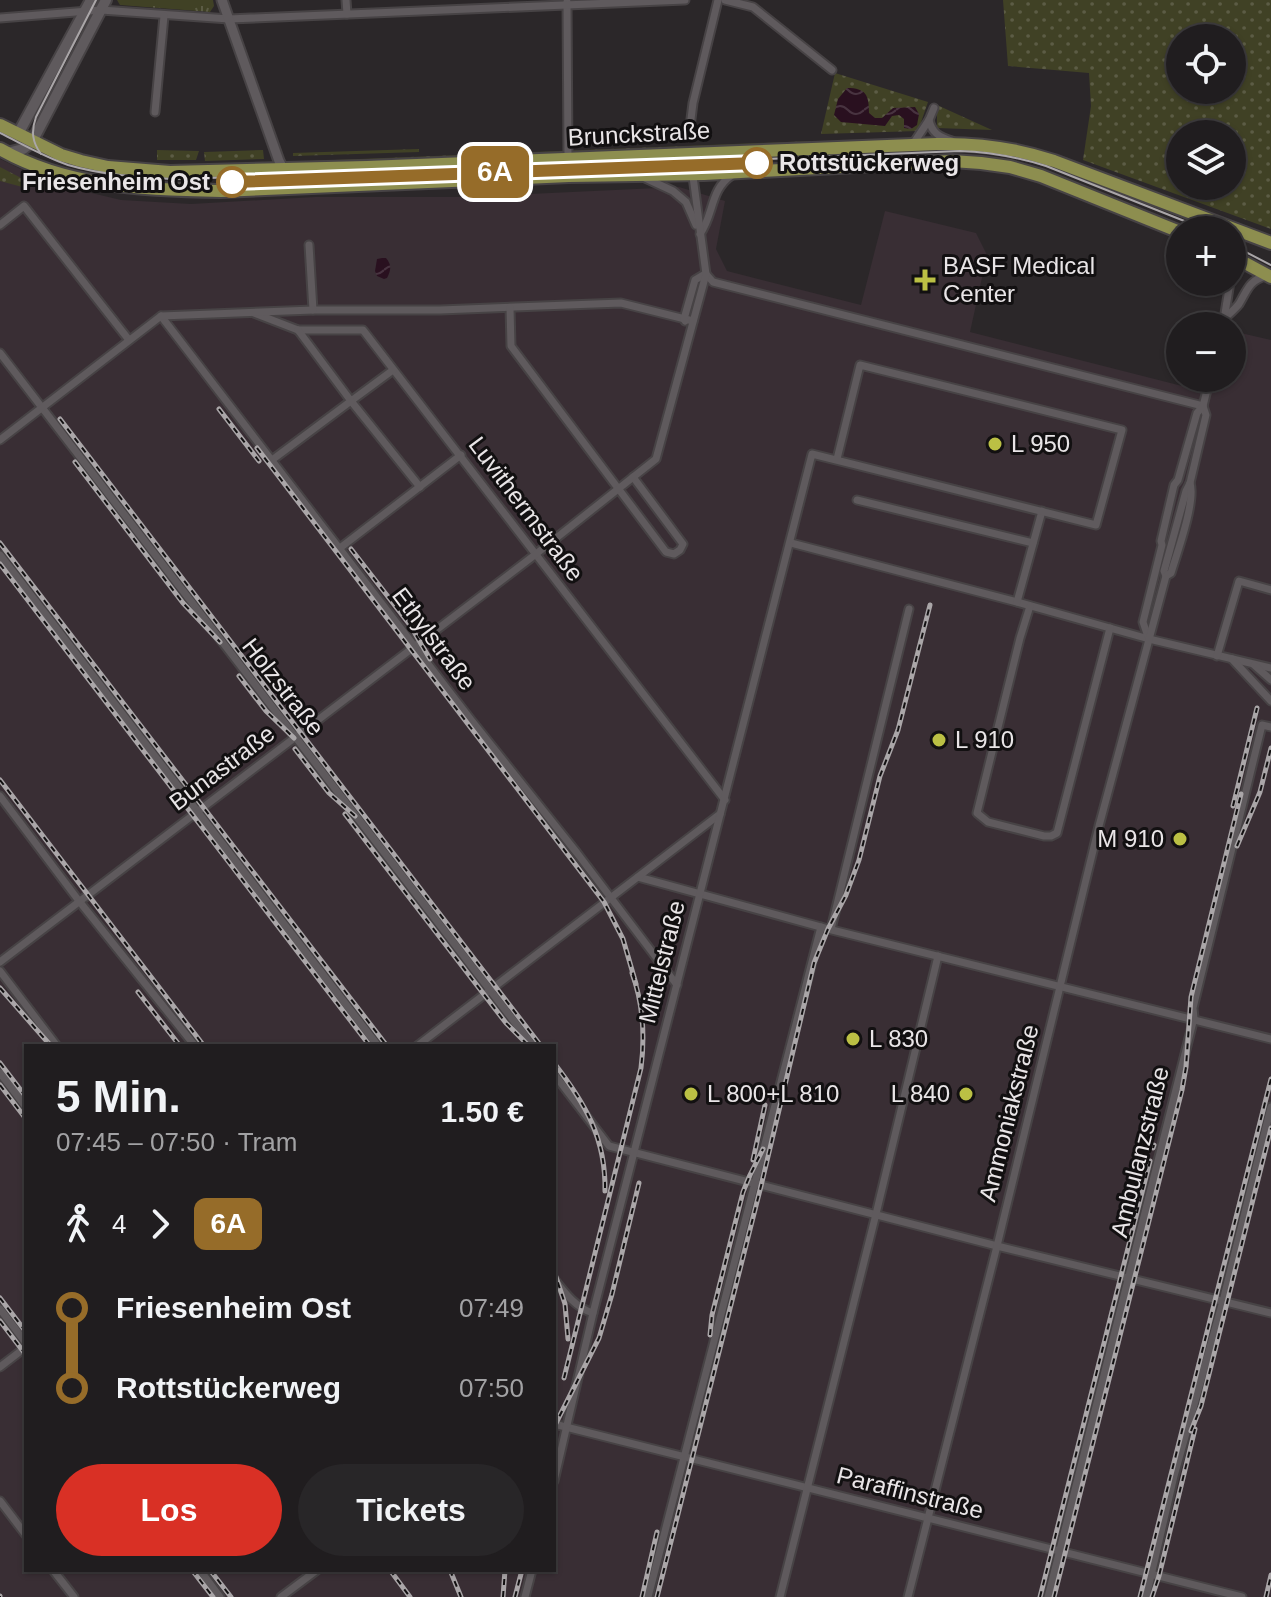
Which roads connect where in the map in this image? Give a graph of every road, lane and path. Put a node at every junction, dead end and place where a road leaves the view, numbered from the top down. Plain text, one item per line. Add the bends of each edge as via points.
1 (91, 0) edge
2 (222, 0) edge
3 (346, 0) edge
4 (685, 0) edge
5 (718, 0) edge
6 (725, 0) edge
7 (567, 2) edge
8 (750, 4) edge
9 (103, 5) edge
10 (84, 12) junction
11 (347, 14) junction
12 (164, 16) junction
13 (0, 18) edge
14 (229, 19) junction
15 (832, 70) dead end
16 (934, 108) dead end
17 (155, 112) dead end
18 (929, 120) junction
19 (0, 125) edge
20 (690, 127) dead end
21 (18, 134) junction
22 (32, 142) junction
23 (962, 144) junction
24 (912, 145) junction
25 (4, 151) edge
26 (690, 154) junction
27 (568, 159) junction
28 (282, 169) junction
29 (737, 172) junction
30 (638, 174) junction
31 (693, 174) junction
32 (293, 187) junction
33 (1198, 216) edge
34 (0, 225) edge
35 (1166, 226) edge
36 (1246, 233) edge
37 (700, 234) junction
38 (1271, 243) edge
39 (309, 245) dead end
40 (1246, 266) edge
41 (706, 274) junction
42 (1269, 276) edge
43 (510, 308) junction
44 (313, 310) junction
45 (1232, 312) edge
46 (254, 313) junction
47 (161, 316) junction
48 (688, 320) junction
49 (298, 330) junction
50 (129, 340) junction
51 (0, 353) edge
52 (393, 370) junction
53 (1206, 392) edge
54 (351, 401) junction
55 (1203, 406) junction
56 (42, 407) junction
57 (0, 440) edge
58 (461, 455) junction
59 (837, 459) junction
60 (272, 460) junction
61 (633, 477) junction
62 (1178, 480) junction
63 (1190, 483) junction
64 (420, 487) junction
65 (619, 488) junction
66 (857, 500) dead end
67 (1042, 511) junction
68 (791, 543) junction
69 (1033, 543) junction
70 (340, 548) junction
71 (536, 554) junction
72 (0, 555) edge
73 (1165, 574) junction
74 (1154, 578) junction
75 (1271, 590) edge
76 (1017, 602) junction
77 (1030, 606) junction
78 (909, 609) dead end
79 (1110, 628) junction
80 (1149, 639) junction
81 (414, 646) junction
82 (1217, 656) junction
83 (1232, 659) junction
84 (1252, 664) junction
85 (1271, 668) edge
86 (1271, 680) edge
87 (1271, 701) edge
88 (1271, 727) edge
89 (296, 736) junction
90 (0, 796) edge
91 (725, 800) junction
92 (197, 812) junction
93 (722, 812) junction
94 (638, 877) junction
95 (700, 894) junction
96 (610, 898) junction
97 (79, 901) junction
98 (821, 927) junction
99 (831, 929) junction
100 (938, 956) junction
101 (0, 962) edge
102 (0, 971) edge
103 (677, 985) junction
104 (1060, 985) junction
105 (491, 990) junction
106 (1194, 1018) junction
107 (1271, 1039) edge
108 (55, 1044) edge
109 (193, 1044) edge
110 (376, 1044) edge
111 (420, 1044) edge
112 (532, 1044) edge
113 (0, 1073) edge
114 (556, 1077) edge
115 (24, 1104) edge
116 (1271, 1107) edge
117 (635, 1152) junction
118 (755, 1184) junction
119 (876, 1214) junction
120 (997, 1246) junction
121 (1129, 1278) junction
122 (556, 1282) edge
123 (1223, 1301) junction
124 (0, 1309) edge
125 (593, 1313) junction
126 (1271, 1313) edge
127 (24, 1342) edge
128 (24, 1347) edge
129 (0, 1367) edge
130 (556, 1424) edge
131 (567, 1427) junction
132 (684, 1457) junction
133 (556, 1473) edge
134 (807, 1488) junction
135 (0, 1501) edge
136 (928, 1518) junction
137 (24, 1532) edge
138 (1060, 1551) junction
139 (55, 1572) edge
140 (201, 1572) edge
141 (314, 1572) edge
142 (531, 1572) edge
143 (1152, 1574) junction
144 (74, 1597) edge
145 (220, 1597) edge
146 (281, 1597) edge
147 (525, 1597) edge
148 (648, 1597) edge
149 (780, 1597) edge
150 (908, 1597) edge
151 (1048, 1597) edge
152 (1146, 1597) edge
153 (1242, 1597) edge

1 - 10 main road
2 - 14 street
3 - 11 street
4 - 7 street
5 - 20 street
6 - 8 street
7 - 11 street
7 - 27 street
8 - 15 street
9 - 10 street
9 - 12 street
9 - 22 main road
10 - 13 street
10 - 21 main road
11 - 14 street
12 - 14 street
12 - 17 street
14 - 28 street
16 - 18 street
18 - 23 street via 936,135
18 - 24 street
19 - 21 main road, Brunckstraße
21 - 22 main road, Brunckstraße
22 - 25 main road
22 - 28 main road, Brunckstraße via 108,167 170,172
23 - 24 main road, Brunckstraße
23 - 33 main road, Brunckstraße via 1035,155
24 - 26 main road, Brunckstraße
25 - 32 main road, Brunckstraße via 48,171 139,188
26 - 27 main road, Brunckstraße
26 - 31 street
27 - 28 main road, Brunckstraße
28 - 32 street
29 - 31 main road, Brunckstraße
29 - 35 main road, Brunckstraße via 981,163 1041,176
29 - 37 street via 715,195
30 - 31 main road, Brunckstraße
30 - 32 main road, Brunckstraße
30 - 37 street via 686,202
31 - 37 street
34 - 50 street via 24,206
36 - 38 main road, Brunckstraße
37 - 41 street
39 - 44 street
40 - 42 main road
41 - 48 street
41 - 55 street via 713,282
42 - 45 street via 1255,280
43 - 44 street
43 - 48 street via 621,303
43 - 65 street via 511,346
44 - 46 street
46 - 47 street
46 - 49 street, Luvithermstraße
47 - 50 street
47 - 60 street, Ethylstraße
48 - 61 street via 689,335 656,459
49 - 52 street, Luvithermstraße via 363,330
49 - 54 street
50 - 56 street
51 - 56 street, Holzstraße
52 - 54 street
52 - 58 street, Luvithermstraße
53 - 55 street, Ammoniakstraße
54 - 60 street
54 - 64 street
55 - 62 street, Ammoniakstraße
55 - 63 street, Ammoniakstraße via 1206,415
56 - 57 street
56 - 89 street, Holzstraße
58 - 64 street
58 - 71 street, Luvithermstraße
59 - 67 street
59 - 67 street via 860,365 1122,430 1096,525
59 - 68 street, Mittelstraße via 812,454
60 - 70 street, Ethylstraße
61 - 65 street
61 - 65 street via 680,538 680,550 666,552
62 - 63 street
62 - 74 street, Ammoniakstraße
63 - 73 street, Ammoniakstraße via 1186,521 1171,573
64 - 70 street
65 - 71 street, Bunastraße
66 - 69 street
67 - 69 street
68 - 76 street
68 - 91 street, Mittelstraße
69 - 76 street
70 - 81 street, Ethylstraße
71 - 81 street, Bunastraße
71 - 91 street, Luvithermstraße
72 - 92 street
73 - 74 street
73 - 80 street, Ammoniakstraße
74 - 80 street, Ammoniakstraße via 1143,622
75 - 82 street via 1239,581
76 - 77 street
77 - 79 street
77 - 79 street via 977,813 988,822 1044,836 1057,833
78 - 99 street
79 - 80 street
80 - 82 street
80 - 104 street, Ammoniakstraße
81 - 89 street, Bunastraße
81 - 96 street, Ethylstraße
82 - 83 street
83 - 84 street
83 - 87 street
84 - 85 street
84 - 86 street
88 - 106 street, Ambulanzstraße via 1262,725
89 - 92 street, Bunastraße
89 - 105 street, Holzstraße
90 - 97 street
91 - 93 street, Mittelstraße
92 - 97 street, Bunastraße
92 - 110 street
93 - 94 street
93 - 95 street, Mittelstraße
94 - 95 street
94 - 96 street
95 - 98 street
95 - 103 street, Mittelstraße
96 - 103 street, Ethylstraße
96 - 105 street
97 - 101 street, Bunastraße
97 - 109 street
98 - 99 street
98 - 118 street
99 - 100 street
100 - 104 street
100 - 119 street
102 - 108 street
103 - 117 street, Mittelstraße
104 - 106 street
104 - 120 street, Ammoniakstraße
105 - 111 street
105 - 112 street, Holzstraße
106 - 107 street
106 - 121 street, Ambulanzstraße
113 - 115 street
114 - 117 street via 609,1146
116 - 123 street
117 - 118 street
117 - 125 street, Mittelstraße
118 - 119 street
118 - 132 street
119 - 120 street
119 - 134 street
120 - 121 street
120 - 136 street, Ammoniakstraße
121 - 123 street
121 - 138 street, Ambulanzstraße
122 - 125 street
123 - 126 street
123 - 143 street
124 - 127 street
125 - 131 street, Mittelstraße
128 - 129 street
130 - 131 street, Paraffinstraße
131 - 132 street, Paraffinstraße
131 - 133 street, Mittelstraße
132 - 134 street, Paraffinstraße
132 - 148 street
134 - 136 street, Paraffinstraße
134 - 149 street
135 - 137 street
136 - 138 street, Paraffinstraße
136 - 150 street, Ammoniakstraße
138 - 143 street, Paraffinstraße
138 - 151 street, Ambulanzstraße
139 - 144 street
140 - 145 street
141 - 146 street
142 - 147 street
143 - 152 street
143 - 153 street, Paraffinstraße

